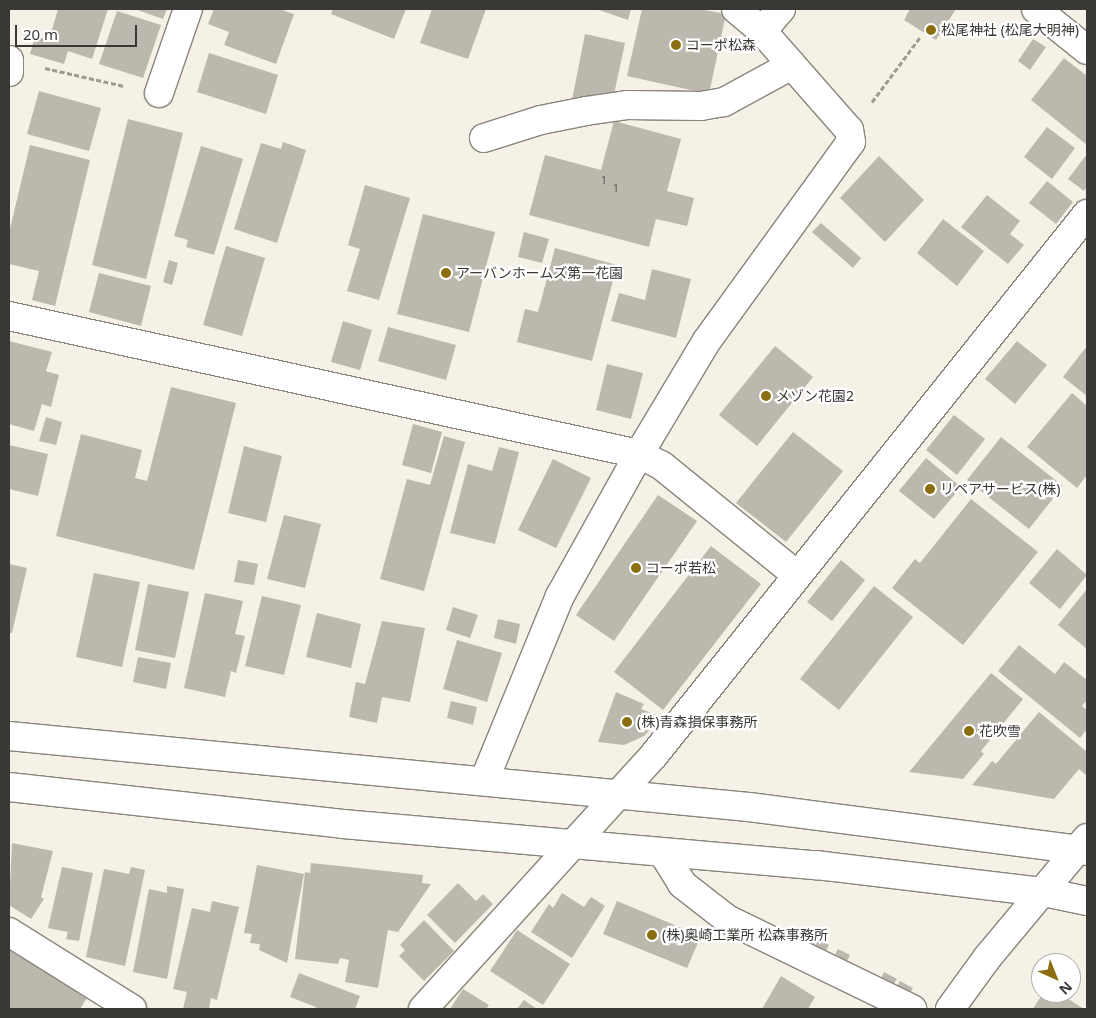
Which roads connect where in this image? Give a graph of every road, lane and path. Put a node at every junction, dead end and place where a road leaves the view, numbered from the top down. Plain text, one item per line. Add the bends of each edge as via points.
1 (188, 9) edge
2 (736, 9) edge
3 (781, 9) edge
4 (1036, 9) edge
5 (762, 31) junction
6 (921, 36) dead end
7 (1087, 50) edge
8 (10, 64) edge
9 (792, 64) junction
10 (159, 93) joint
11 (849, 130) junction
12 (484, 138) dead end
13 (1087, 214) edge
14 (9, 316) edge
15 (639, 454) junction
16 (797, 575) junction
17 (9, 736) edge
18 (484, 780) junction
19 (9, 787) edge
20 (620, 794) junction
21 (576, 844) junction
22 (1084, 846) edge
23 (663, 853) junction
24 (1044, 892) junction
25 (1087, 901) edge
26 (9, 932) edge
27 (132, 1009) edge
28 (423, 1009) edge
29 (912, 1009) edge
30 (950, 1009) edge

1 - 10 street
2 - 5 street
3 - 5 street
4 - 7 street
5 - 9 street
6 - 11 path
8 - 10 path
9 - 11 street
9 - 12 street via 724,102 701,106 627,105 586,111 542,120
11 - 15 street via 851,142 706,342
13 - 16 street
14 - 15 street
15 - 16 street via 660,465
15 - 18 street via 560,596
16 - 20 street
17 - 18 street via 249,761
18 - 20 street
19 - 21 street via 219,812
20 - 21 street
20 - 22 street
21 - 23 street
21 - 28 street
22 - 24 street
23 - 24 street via 816,865
23 - 29 street via 682,884 727,919
24 - 25 street
24 - 30 street via 987,958
26 - 27 street

